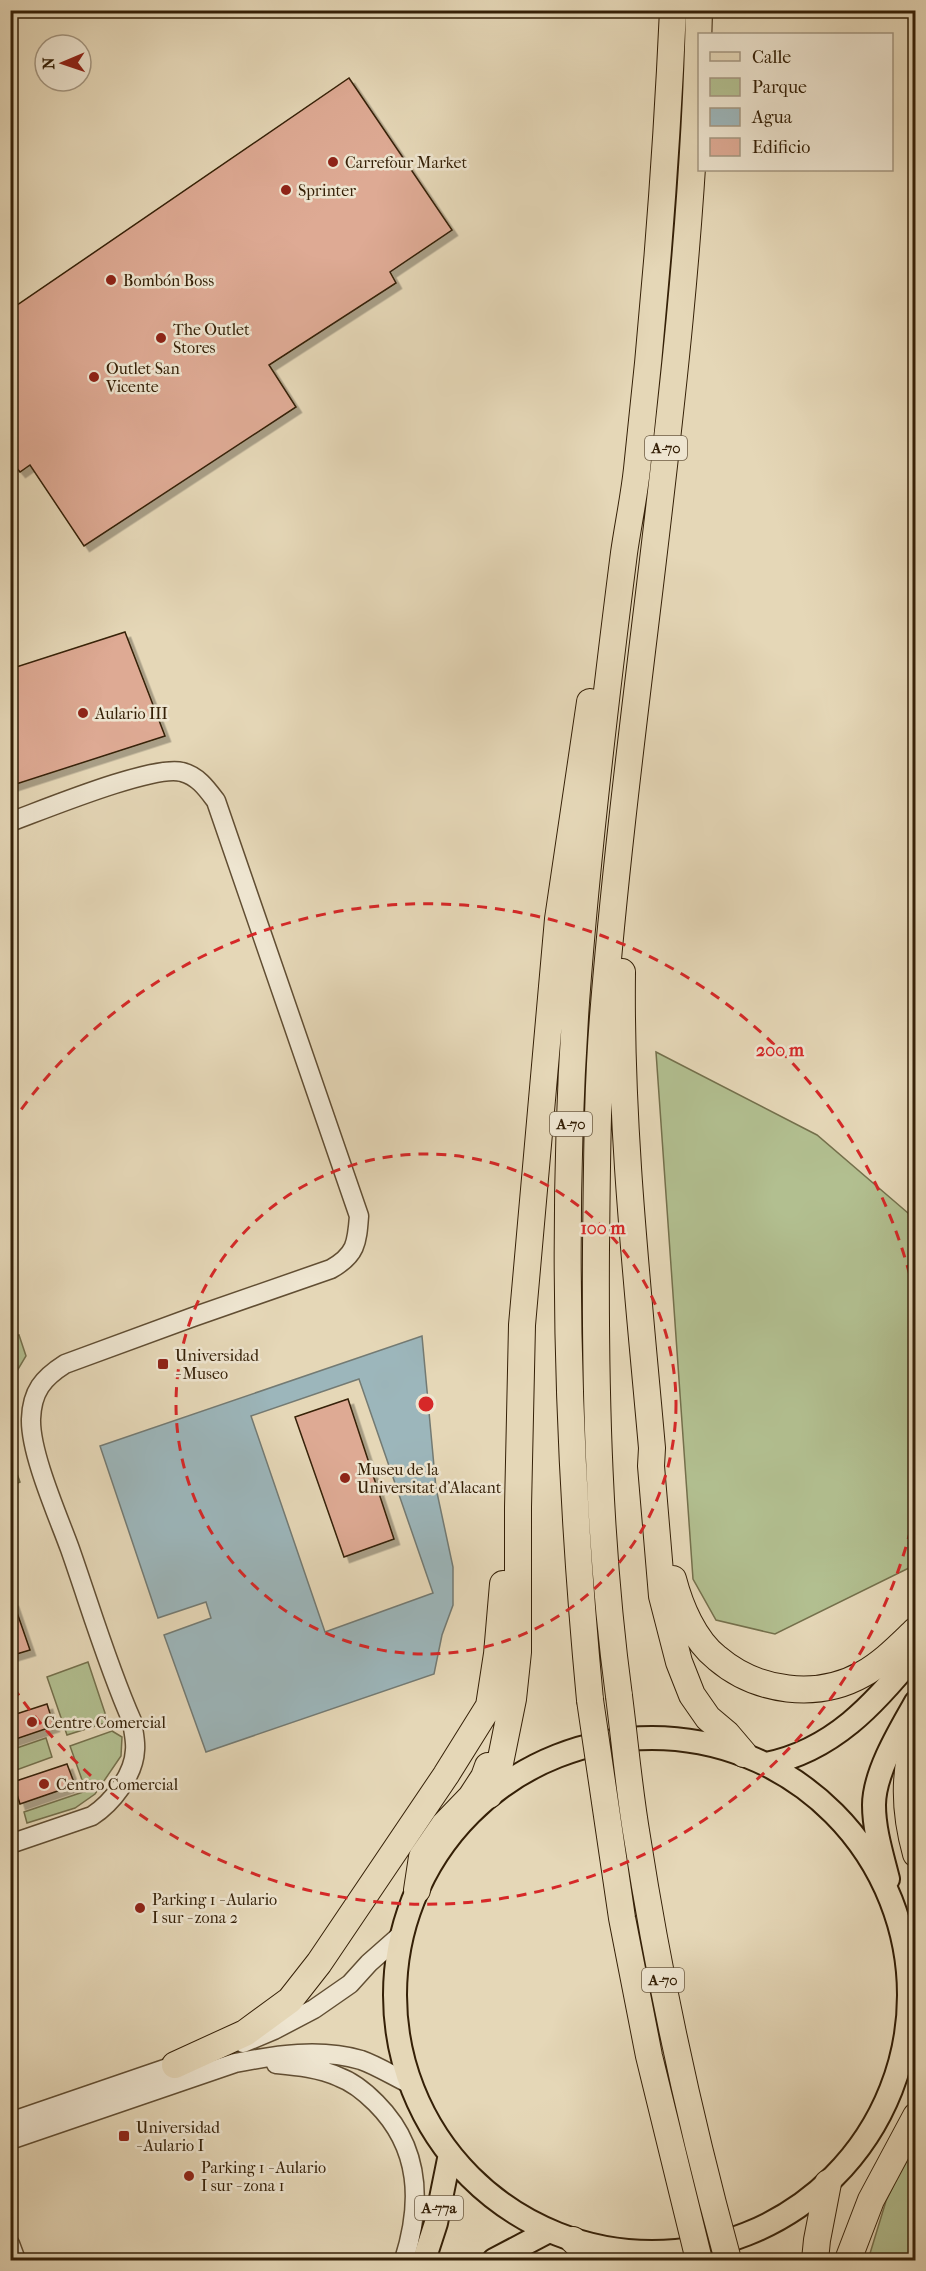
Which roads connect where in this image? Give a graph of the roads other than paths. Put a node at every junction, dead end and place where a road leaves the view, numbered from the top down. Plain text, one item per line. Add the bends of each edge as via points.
1 (673, 10) edge
2 (699, 10) edge
3 (698, 33) edge
4 (698, 39) edge
5 (625, 550) junction
6 (10, 822) edge
7 (615, 885) junction
8 (652, 1448) junction
9 (518, 1507) junction
10 (915, 1630) edge
11 (915, 1653) edge
12 (915, 1702) edge
13 (915, 1735) edge
14 (755, 1759) junction
15 (489, 1795) junction
16 (10, 1844) edge
17 (915, 1854) edge
18 (417, 1890) junction
19 (894, 1907) junction
20 (403, 1933) junction
21 (235, 2063) junction
22 (175, 2065) junction
23 (411, 2085) junction
24 (915, 2116) edge
25 (10, 2122) edge
26 (10, 2140) edge
27 (450, 2154) junction
28 (828, 2183) junction
29 (561, 2236) junction
30 (10, 2244) edge
31 (16, 2260) edge
32 (404, 2260) edge
33 (424, 2260) edge
34 (494, 2260) edge
35 (594, 2260) edge
36 (699, 2260) edge
37 (728, 2260) edge
38 (815, 2260) edge
39 (848, 2260) edge

1 - 5 highway, A-70 via 649,354
2 - 3 highway, A-70
4 - 7 highway, A-70 via 680,316
5 - 9 highway via 594,677 558,919 522,1325
5 - 36 highway, A-70, bridge via 576,1003 569,1160 568,1338 578,1565 590,1700 622,1918 649,2056
6 - 16 street via 147,774 181,771 201,782 216,801 359,1216 358,1240 352,1253 331,1269 65,1364 40,1386 33,1403 32,1436 132,1721 135,1750 131,1770 100,1811
7 - 8 highway via 623,951 621,1051 631,1210
7 - 37 highway, A-70, bridge via 598,1114 596,1318 602,1506 612,1641 651,1922 686,2093
8 - 10 highway via 658,1466 668,1556 682,1607 716,1657 741,1675 781,1688 811,1690 839,1685 892,1654
8 - 14 highway via 662,1596 679,1662 692,1695 708,1718
9 - 15 highway via 518,1652 498,1773
9 - 18 highway via 509,1653 494,1749 484,1777 471,1797 444,1825 422,1857
9 - 22 highway via 502,1587 489,1706 326,1954 290,2000 245,2033
11 - 14 main road via 874,1702 841,1732 782,1761
12 - 19 main road via 878,1781 874,1805
13 - 17 highway via 907,1773
14 - 15 main road via 698,1741 665,1737 608,1741 553,1757
14 - 19 main road via 792,1779 836,1815 859,1841
15 - 18 main road via 450,1836
18 - 20 main road
19 - 28 main road via 908,1968 906,2033 890,2093 868,2134
20 - 22 street via 350,1984 314,2009 217,2054
20 - 23 main road via 395,1998 398,2034
21 - 23 street via 297,2054 342,2056 363,2061
21 - 26 street
21 - 32 street via 304,2067 339,2077 365,2092 385,2112 410,2157 414,2178 413,2233
22 - 25 street
23 - 27 main road
24 - 39 highway via 871,2200
27 - 29 main road via 490,2195 518,2215
27 - 33 main road, A-77a
28 - 29 main road via 778,2220 710,2246 638,2253
28 - 38 highway
29 - 34 main road
29 - 35 highway
30 - 31 street

